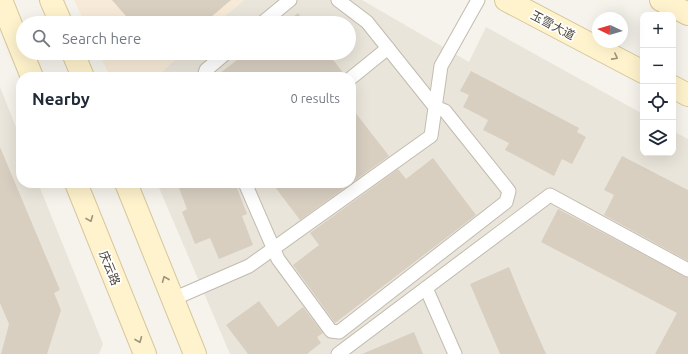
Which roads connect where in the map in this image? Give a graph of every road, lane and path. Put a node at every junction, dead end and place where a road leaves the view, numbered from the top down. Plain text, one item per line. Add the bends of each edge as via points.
1 (1, 0) edge
2 (51, 0) edge
3 (290, 0) edge
4 (338, 0) edge
5 (478, 0) edge
6 (506, 0) edge
7 (661, 0) edge
8 (688, 14) edge
9 (58, 16) edge
10 (271, 16) edge
11 (16, 37) edge
12 (388, 48) junction
13 (25, 60) edge
14 (76, 60) edge
15 (218, 60) edge
16 (640, 70) edge
17 (30, 72) edge
18 (81, 72) edge
19 (205, 72) edge
20 (356, 74) edge
21 (676, 89) edge
22 (688, 95) edge
23 (435, 107) junction
24 (78, 188) edge
25 (128, 188) edge
26 (247, 188) edge
27 (273, 248) junction
28 (688, 270) edge
29 (426, 288) junction
30 (173, 299) junction
31 (347, 351) edge
32 (145, 354) edge
33 (195, 354) edge
34 (454, 354) edge

1 - 11 main road
2 - 9 main road
3 - 10 lane
4 - 12 lane via 367,22
5 - 23 lane via 440,66
6 -> 16 main road, 玉雪大道
7 - 8 main road
12 - 20 lane
12 - 23 lane
13 - 17 main road
14 - 18 main road
15 - 19 lane
21 - 22 main road
23 - 27 lane via 431,136
23 - 27 lane via 445,111 509,191 506,202 339,332 331,331 278,259
24 -> 32 main road, 庆云路
30 -> 25 main road
26 - 27 lane
27 - 30 lane via 249,266
28 - 29 lane via 550,195
29 - 31 lane
29 - 34 lane
30 - 33 main road

